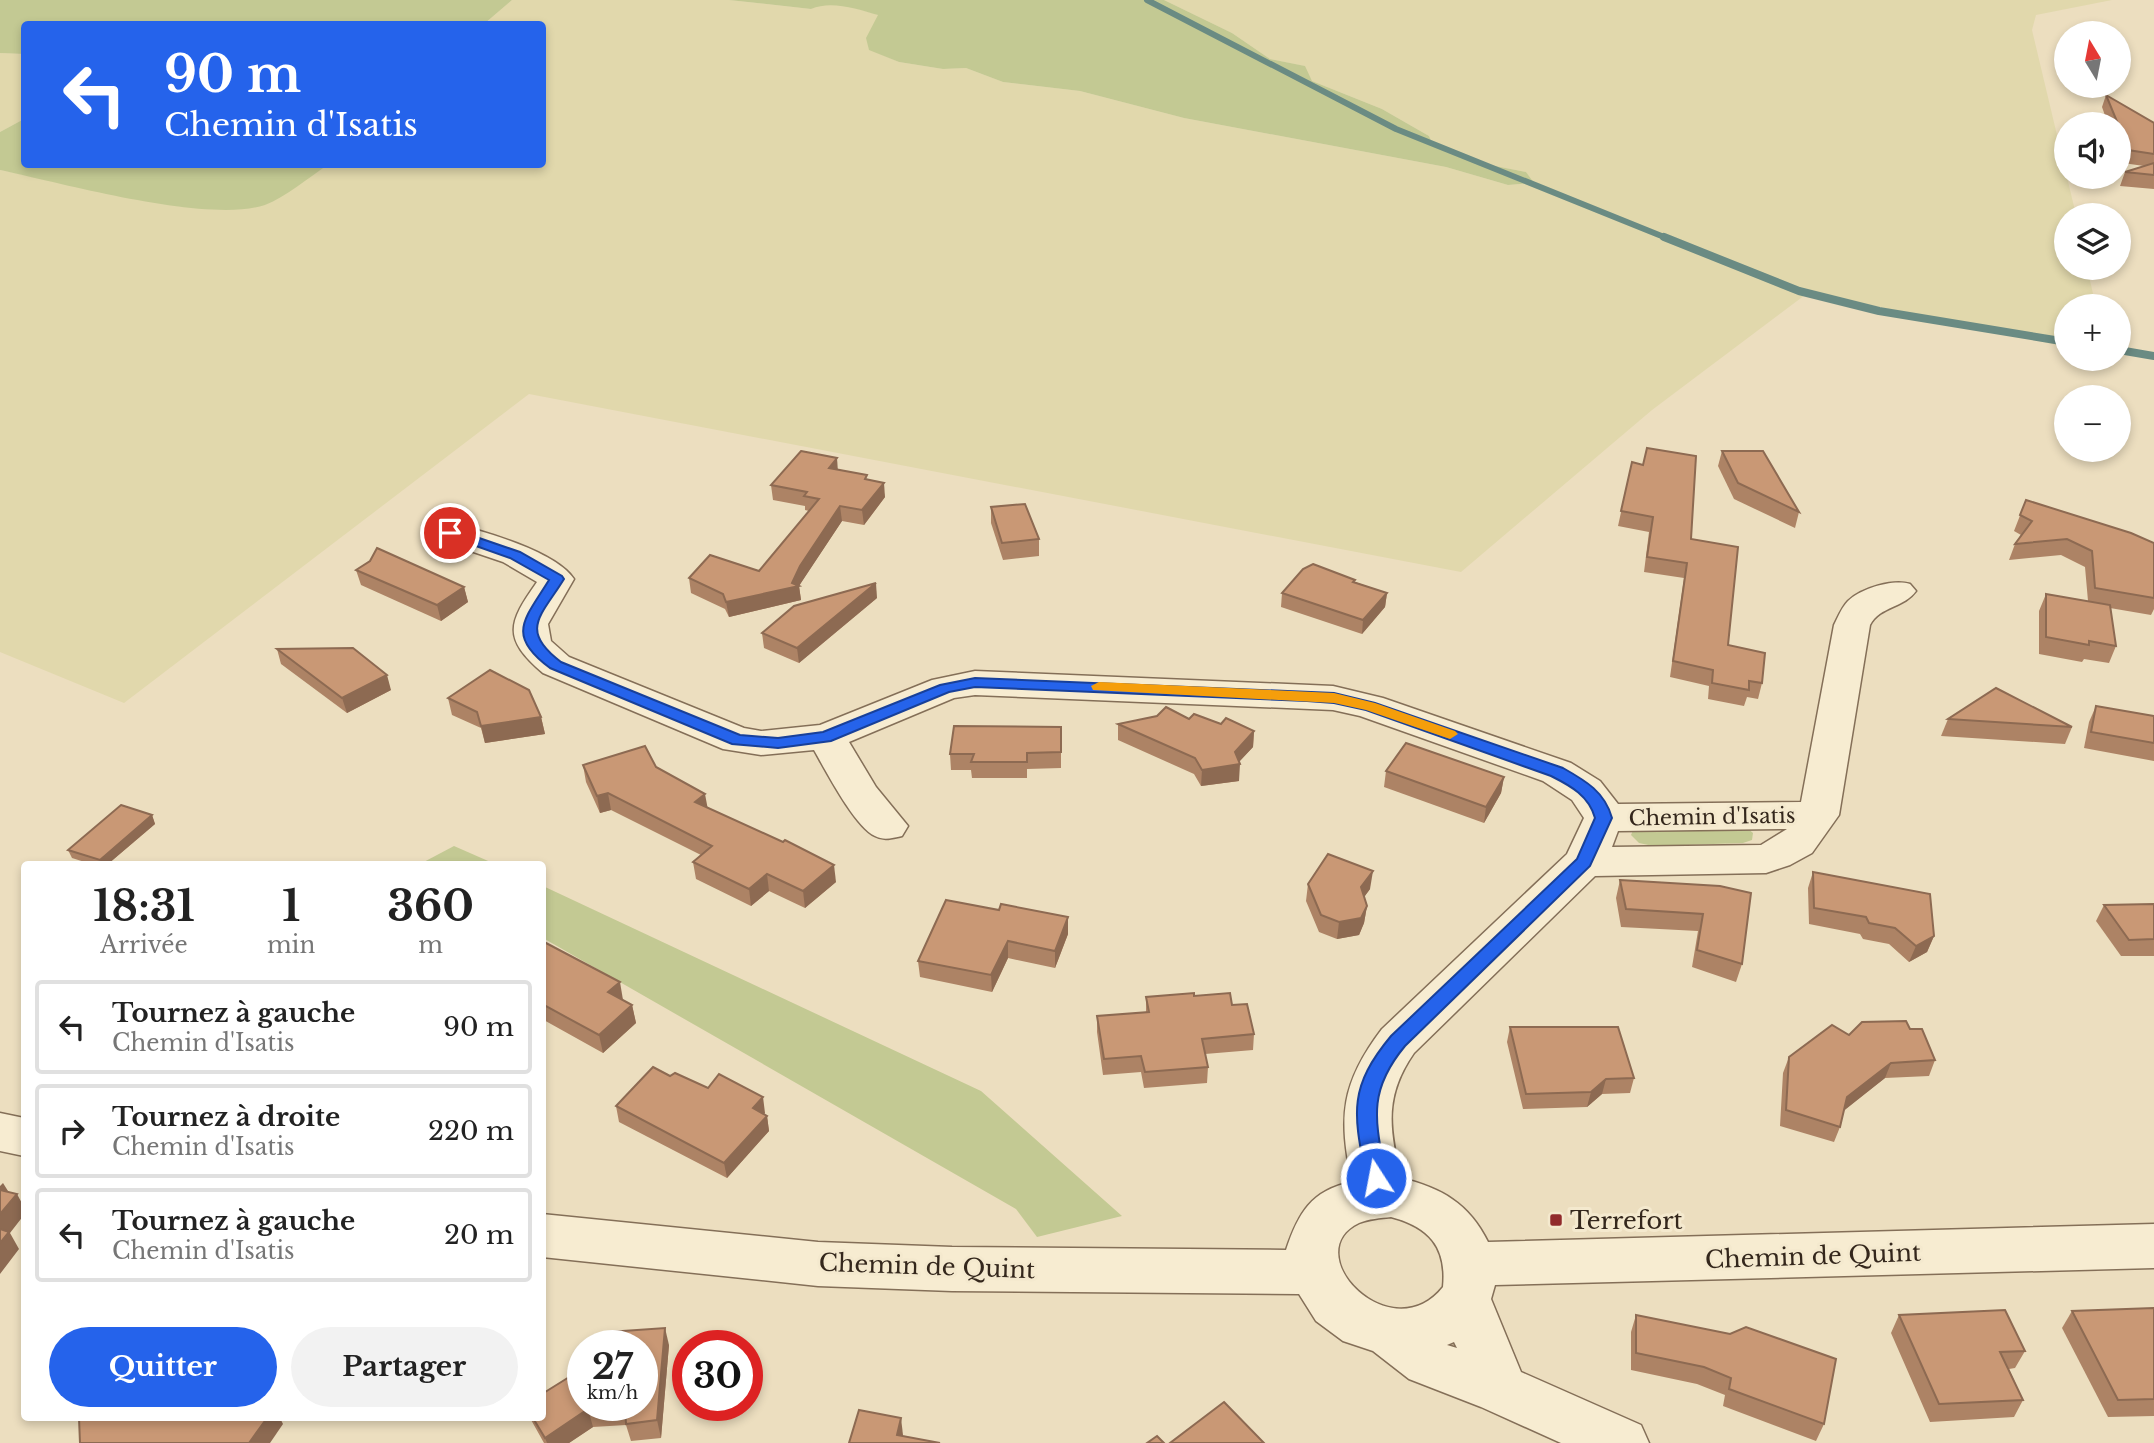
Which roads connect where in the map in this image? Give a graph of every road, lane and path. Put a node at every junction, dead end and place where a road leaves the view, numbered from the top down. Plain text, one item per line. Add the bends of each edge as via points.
1 (450, 533) dead end
2 (1898, 590) dead end
3 (826, 737) junction
4 (1819, 815) junction
5 (1604, 818) junction
6 (887, 826) dead end
7 (1584, 862) junction
8 (0, 1132) edge
9 (21, 1136) edge
10 (1380, 1196) junction
11 (546, 1235) edge
12 (2154, 1246) edge
13 (1313, 1272) junction
14 (1468, 1282) junction
15 (1387, 1330) junction
16 (1500, 1389) junction
17 (1621, 1443) edge

1 - 3 street, Chemin d'Isatis via 515,555 557,579 529,624 529,637 556,665 737,740 772,743
2 - 4 street via 1862,607 1852,625
3 - 5 street, Chemin d'Isatis via 945,688 975,683 1334,698 1370,706 1557,772 1599,802
3 - 6 street via 861,796
4 - 5 street, Chemin d'Isatis
4 - 7 street, Chemin d'Isatis via 1810,833 1790,850 1766,859
5 - 7 street, Chemin d'Isatis
7 - 10 street, Chemin d'Isatis via 1380,1063 1369,1087 1364,1116
8 - 9 street
10 - 13 street via 1345,1203 1328,1215 1315,1231 1310,1251
10 - 14 street via 1413,1201 1435,1211 1459,1235
11 - 13 street, Chemin de Quint via 818,1264
12 - 14 street, Chemin de Quint
13 - 15 street via 1322,1293 1339,1310 1361,1324
14 - 15 street via 1452,1315 1434,1326
14 - 16 street
15 - 16 street via 1428,1362
16 - 17 street

